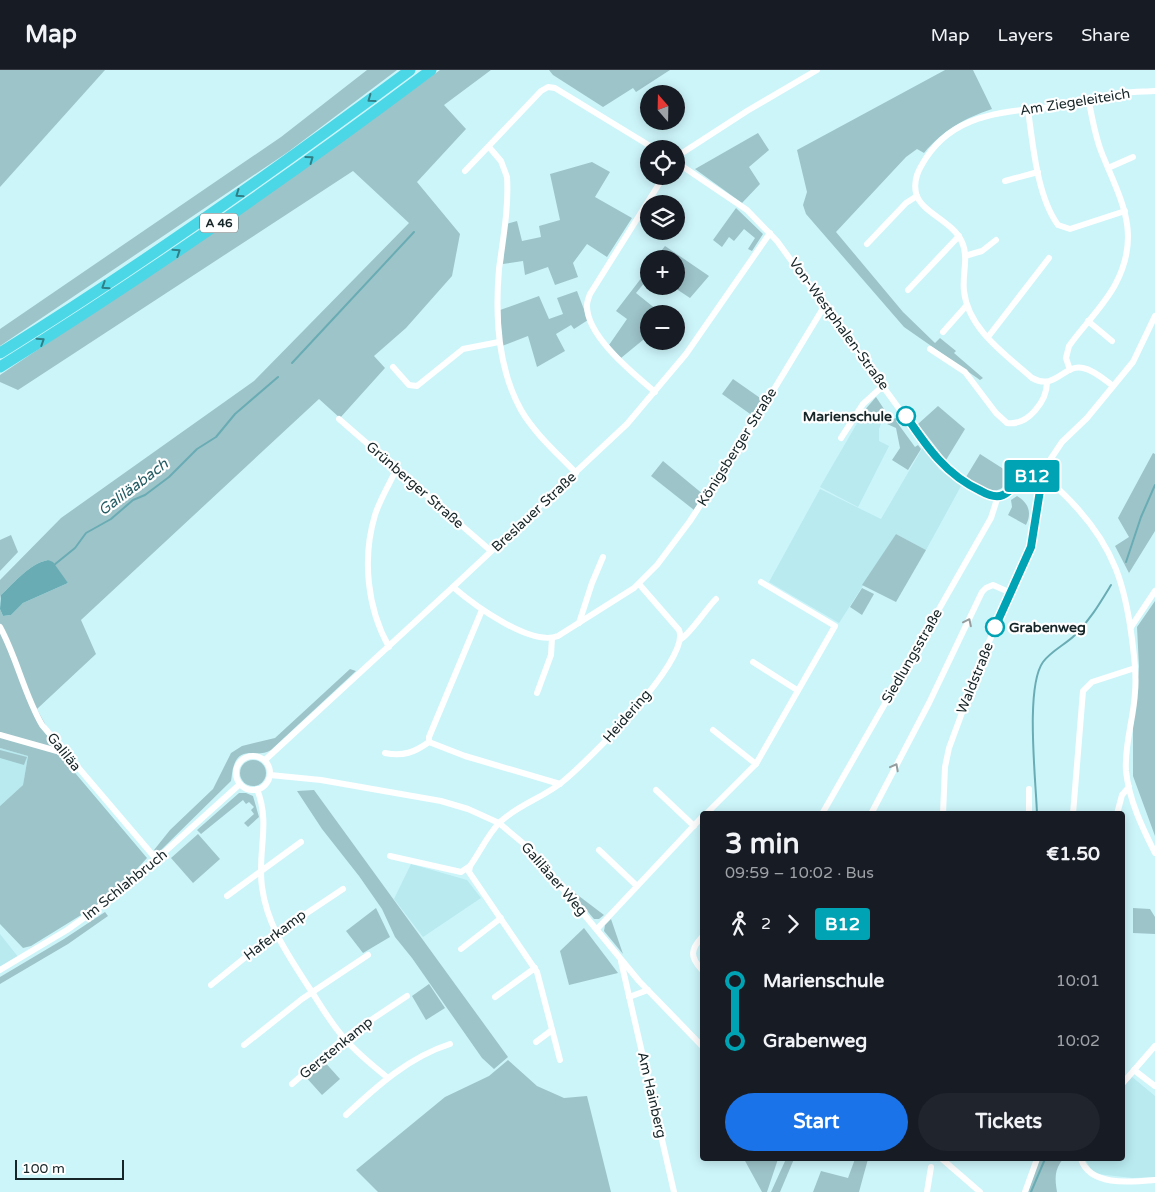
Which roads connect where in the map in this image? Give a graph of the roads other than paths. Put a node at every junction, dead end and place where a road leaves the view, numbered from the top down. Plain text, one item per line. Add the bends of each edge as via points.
1 (410, 70) edge
2 (431, 70) edge
3 (817, 70) edge
4 (1155, 91) edge
5 (1089, 102) junction
6 (1028, 110) junction
7 (640, 140) edge
8 (489, 147) junction
9 (685, 151) edge
10 (1133, 157) dead end
11 (685, 168) edge
12 (1108, 168) junction
13 (464, 171) dead end
14 (1038, 172) junction
15 (1005, 181) dead end
16 (658, 185) edge
17 (917, 196) junction
18 (1125, 211) junction
19 (770, 233) junction
20 (959, 236) junction
21 (996, 240) dead end
22 (867, 244) dead end
23 (965, 256) junction
24 (1049, 258) dead end
25 (908, 290) dead end
26 (825, 305) junction
27 (967, 305) junction
28 (1155, 316) edge
29 (1088, 321) junction
30 (943, 332) dead end
31 (988, 337) junction
32 (1112, 340) dead end
33 (499, 342) junction
34 (930, 349) dead end
35 (0, 354) edge
36 (0, 367) edge
37 (393, 367) dead end
38 (1070, 370) junction
39 (1047, 382) junction
40 (884, 384) junction
41 (1113, 386) junction
42 (655, 392) junction
43 (339, 419) dead end
44 (841, 438) dead end
45 (396, 470) junction
46 (576, 473) junction
47 (1042, 478) junction
48 (998, 496) junction
49 (491, 551) junction
50 (603, 557) dead end
51 (761, 582) dead end
52 (639, 584) junction
53 (454, 588) junction
54 (1155, 591) edge
55 (1011, 593) junction
56 (716, 599) dead end
57 (482, 610) junction
58 (580, 623) junction
59 (0, 627) edge
60 (1131, 627) junction
61 (552, 638) junction
62 (681, 639) junction
63 (389, 647) junction
64 (753, 662) dead end
65 (1136, 668) junction
66 (798, 690) junction
67 (537, 693) dead end
68 (713, 730) dead end
69 (0, 735) edge
70 (429, 742) junction
71 (64, 753) junction
72 (386, 753) dead end
73 (264, 760) junction
74 (756, 764) junction
75 (270, 775) junction
76 (240, 784) junction
77 (560, 784) junction
78 (1128, 787) junction
79 (258, 789) junction
80 (1029, 789) dead end
81 (656, 790) dead end
82 (709, 811) edge
83 (827, 811) edge
84 (873, 811) edge
85 (943, 811) edge
86 (1029, 811) edge
87 (1073, 811) edge
88 (1118, 811) edge
89 (700, 820) edge
90 (499, 823) junction
91 (694, 826) junction
92 (301, 842) dead end
93 (599, 850) dead end
94 (1155, 853) edge
95 (390, 856) dead end
96 (157, 860) junction
97 (470, 866) junction
98 (261, 869) junction
99 (637, 886) junction
100 (343, 889) dead end
101 (227, 896) dead end
102 (501, 918) junction
103 (597, 929) junction
104 (276, 934) junction
105 (700, 939) edge
106 (461, 949) dead end
107 (368, 956) dead end
108 (621, 959) junction
109 (535, 968) junction
110 (700, 968) edge
111 (0, 970) edge
112 (211, 985) dead end
113 (648, 990) junction
114 (312, 992) junction
115 (407, 996) dead end
116 (629, 997) junction
117 (495, 998) dead end
118 (552, 1030) junction
119 (344, 1038) junction
120 (536, 1042) dead end
121 (450, 1044) dead end
122 (700, 1044) edge
123 (244, 1045) dead end
124 (1155, 1046) edge
125 (560, 1060) dead end
126 (1134, 1070) junction
127 (388, 1078) junction
128 (1125, 1080) edge
129 (292, 1084) dead end
130 (1155, 1086) edge
131 (346, 1116) dead end
132 (944, 1161) edge
133 (1036, 1161) edge
134 (1082, 1161) edge
135 (931, 1167) dead end
136 (1155, 1180) edge
137 (674, 1192) edge
138 (927, 1192) edge
139 (980, 1192) edge
140 (1025, 1192) edge

1 -> 35 highway, A 46 via 210,215
36 -> 2 highway, A 46 via 217,225
3 - 9 street
4 - 5 street, Am Ziegeleiteich via 1111,95
5 - 6 street, Am Ziegeleiteich
5 - 12 street
6 - 14 street
6 - 17 street, Am Ziegeleiteich via 988,115 965,123 944,137 923,162 916,177
7 - 8 street via 548,87
8 - 13 street
8 - 33 street via 504,168 507,181 498,281
10 - 12 street
11 - 19 street, Von-Westphalen-Straße via 747,210
12 - 18 street
14 - 15 street
14 - 18 street via 1052,215 1063,228 1075,228
16 - 42 street via 586,305 592,323 606,345
17 - 20 street
17 - 22 street
18 - 29 street via 1129,234 1125,262 1111,291
19 - 26 street, Von-Westphalen-Straße
19 - 42 street, Breslauer Straße via 715,314
20 - 23 street
20 - 25 street
21 - 23 street via 982,251
23 - 27 street
24 - 31 street
26 - 40 street, Von-Westphalen-Straße
26 - 52 street, Königsberger Straße via 713,486 657,565
27 - 30 street
27 - 31 street
28 - 41 street, Waldstraße via 1138,355
29 - 32 street
29 - 38 street via 1067,350
31 - 39 street via 1032,378
33 - 37 street via 464,349 417,386 409,384
33 - 46 street via 503,363 521,411
34 - 39 street via 965,372 1007,423 1021,422 1032,412 1045,396
38 - 39 street
38 - 41 street via 1090,370
40 - 44 street via 863,404
40 - 48 street, Von-Westphalen-Straße via 946,469 964,483 988,495
41 - 47 street, Waldstraße via 1062,442
42 - 46 street, Breslauer Straße
43 - 45 street, Grünberger Straße
45 - 49 street, Grünberger Straße
45 - 63 street via 375,515 369,562 370,599
46 - 49 street, Breslauer Straße
47 - 48 street via 1022,477
47 - 55 street, Waldstraße via 1031,547
47 - 60 street via 1072,502 1101,538 1123,583
48 - 83 street, Siedlungsstraße via 986,526
49 - 53 street, Breslauer Straße
50 - 58 street
51 - 66 street via 835,626
52 - 58 street
52 - 62 street via 678,630
53 - 57 street
53 - 63 street, Breslauer Straße
54 - 60 street
84 -> 55 street via 984,589 993,585
55 - 85 street, Waldstraße via 984,653 949,748
56 - 62 street, Heidering
57 - 61 street via 535,636
57 - 70 street
58 - 61 street
59 - 71 street, Galiläa via 32,707
60 - 65 street
61 - 67 street via 551,655
62 - 77 street, Heidering via 652,688 635,709
63 - 73 street, Breslauer Straße
64 - 66 street
65 - 78 street via 1126,759
65 - 87 street via 1092,682 1084,691
66 - 74 street
68 - 74 street
69 - 71 street
70 - 72 street via 410,753
70 - 77 street
71 - 96 street, Galiläa
73 - 75 street
73 - 76 street via 253,755 242,759 235,769
74 - 82 street
75 - 79 street via 266,784
75 - 90 street, Galiläaer Weg via 322,780 441,802 468,809
76 - 79 street via 248,790
76 - 96 street, Im Schlahbruch
77 - 90 street, Heidering
78 - 88 street
78 - 94 street
79 - 98 street via 265,826
80 - 86 street
81 - 91 street
89 - 91 street
90 - 97 street
90 - 103 street, Galiläaer Weg via 530,849
91 - 99 street
92 - 98 street
93 - 99 street
95 - 97 street via 461,872
96 - 111 street, Im Schlahbruch via 94,912
97 - 102 street via 470,874
98 - 101 street
98 - 104 street via 265,905
99 - 103 street
100 - 104 street, Haferkamp
102 - 106 street
102 - 109 street
103 - 108 street, Galiläaer Weg
104 - 112 street, Haferkamp
104 - 114 street
105 - 110 street via 692,954
107 - 114 street
108 - 113 street, Galiläaer Weg
108 - 116 street, Am Hainberg
109 - 117 street
109 - 118 street
113 - 116 street
113 - 122 street, Galiläaer Weg
114 - 119 street
114 - 123 street
115 - 119 street, Gerstenkamp
116 - 137 street, Am Hainberg
118 - 120 street
118 - 125 street
119 - 127 street
119 - 129 street, Gerstenkamp
121 - 127 street via 424,1055
124 - 126 street
126 - 128 street
126 - 130 street
127 - 131 street
132 - 139 street
133 - 140 street
134 - 136 street via 1088,1172 1099,1178
135 - 138 street

